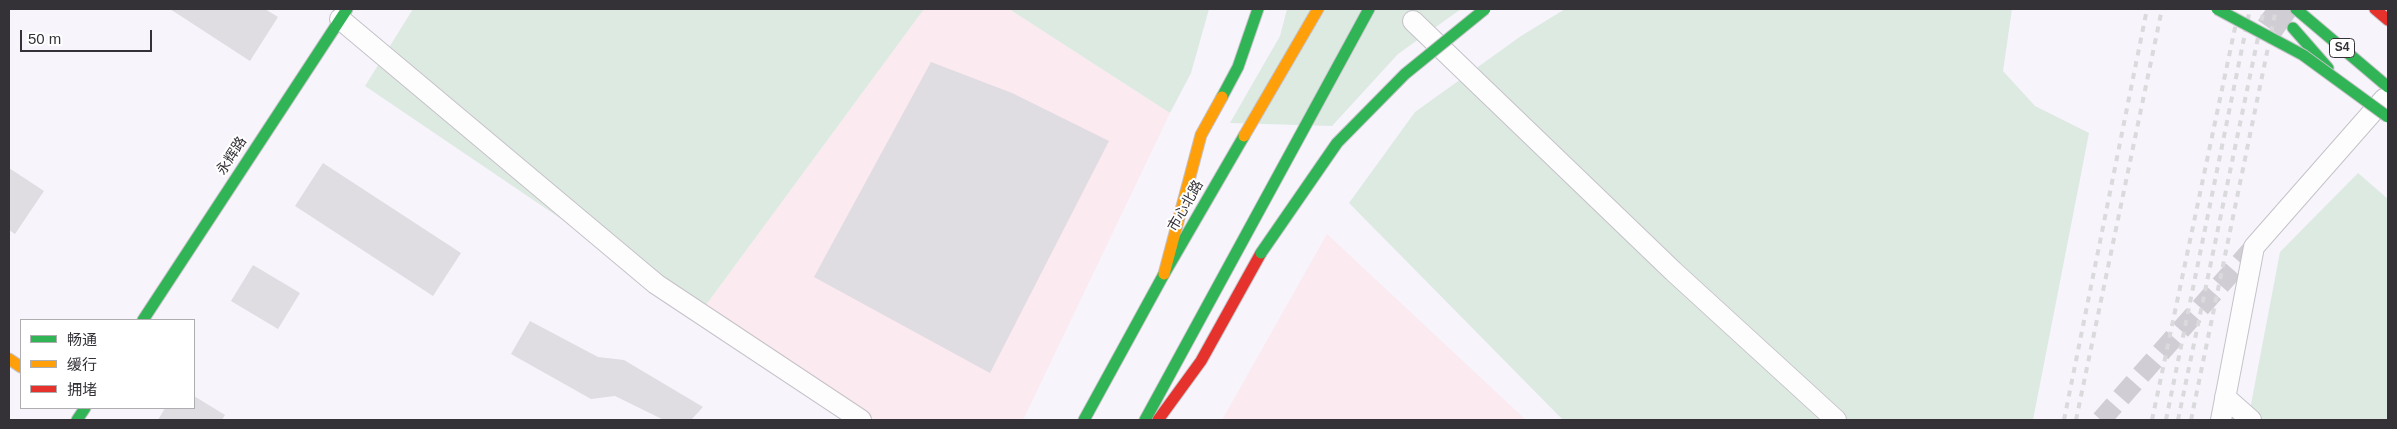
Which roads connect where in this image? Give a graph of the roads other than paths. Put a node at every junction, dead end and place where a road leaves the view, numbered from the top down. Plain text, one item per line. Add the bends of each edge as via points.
1 (1258, 9) edge
2 (1318, 9) edge
3 (1369, 9) edge
4 (1486, 9) edge
5 (2217, 9) edge
6 (2296, 9) edge
7 (2375, 9) edge
8 (343, 14) edge
9 (2388, 20) edge
10 (1413, 21) dead end
11 (2293, 28) tunnel mouth
12 (2388, 87) edge
13 (2388, 93) edge
14 (2380, 120) edge
15 (1164, 274) junction
16 (143, 319) edge
17 (9, 358) edge
18 (20, 366) edge
19 (2225, 397) junction
20 (84, 409) edge
21 (77, 420) edge
22 (861, 420) edge
23 (1084, 420) edge
24 (1145, 420) edge
25 (1158, 420) edge
26 (1836, 420) edge
27 (2220, 420) edge
28 (2251, 420) edge

1 - 15 main road via 1238,67 1201,135
2 - 15 main road, 市心北路
3 - 24 main road
4 - 25 main road, bridge via 1405,74 1337,143 1261,253 1203,357
5 - 14 main road, bridge via 2303,55
6 - 12 main road, S4
7 - 9 main road
8 - 16 main road, 永辉路
8 - 22 street via 656,284
10 - 26 street via 1672,271
11 - 14 main road
13 - 14 street
14 - 19 street via 2254,247
15 - 23 main road, 市心北路
17 - 18 main road
19 - 27 street
19 - 28 street
20 - 21 main road

